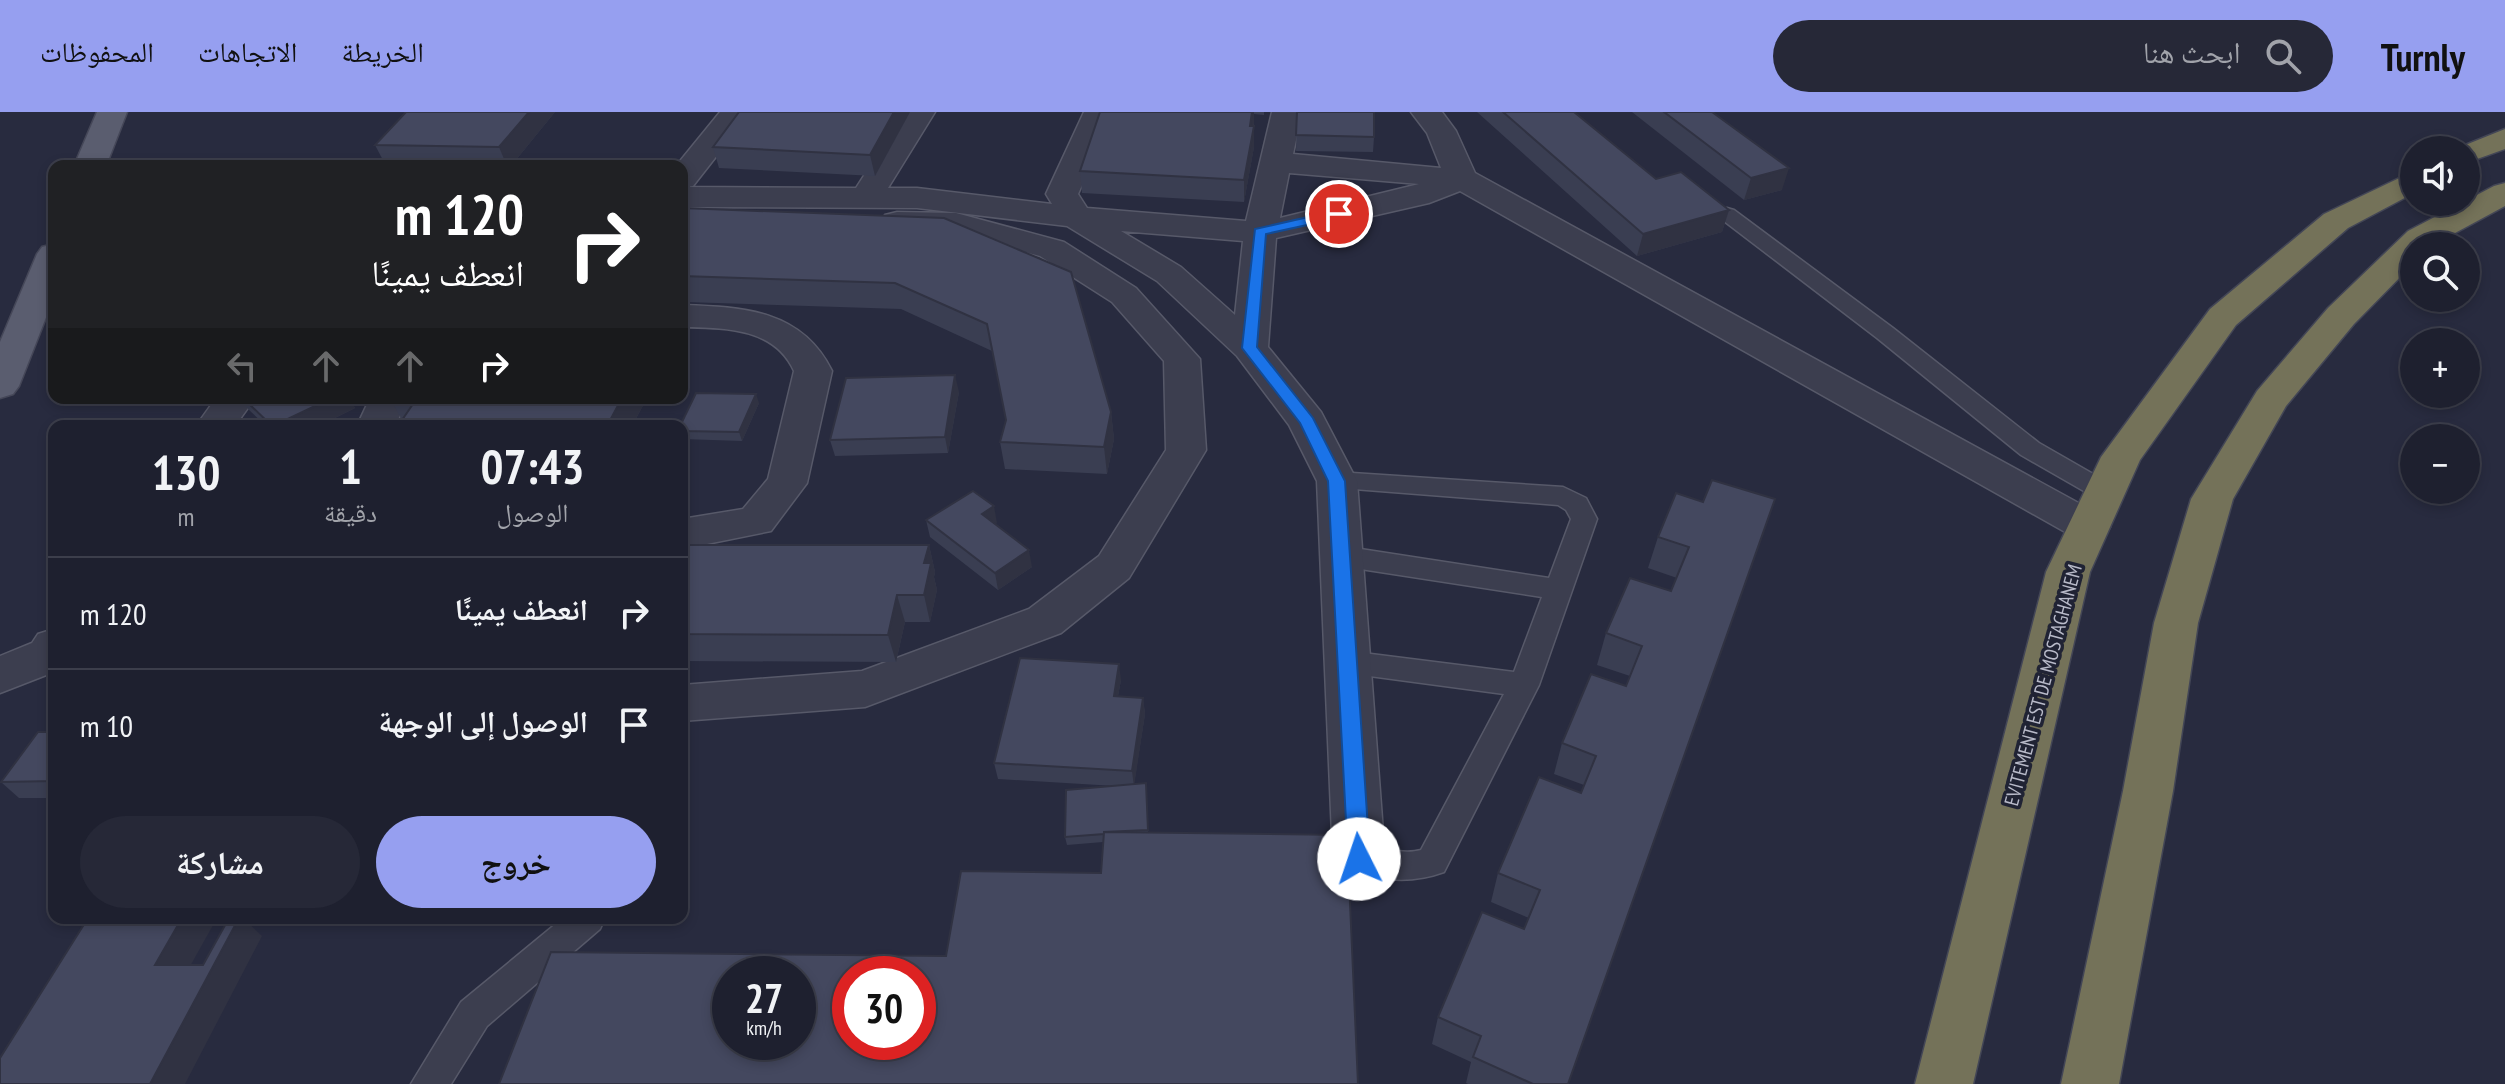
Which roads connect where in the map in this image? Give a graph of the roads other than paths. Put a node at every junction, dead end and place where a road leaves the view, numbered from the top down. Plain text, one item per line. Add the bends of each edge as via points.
1 (112, 112) edge
2 (736, 112) edge
3 (920, 112) edge
4 (1099, 112) edge
5 (1287, 112) edge
6 (1426, 112) edge
7 (2505, 138) edge
8 (2480, 148) edge
9 (92, 160) edge
10 (1276, 162) junction
11 (688, 172) edge
12 (1462, 179) junction
13 (2400, 187) edge
14 (2505, 193) edge
15 (688, 197) edge
16 (866, 198) junction
17 (1727, 214) edge
18 (1076, 217) junction
19 (688, 221) edge
20 (1260, 232) junction
21 (48, 269) edge
22 (688, 316) edge
23 (1250, 348) junction
24 (0, 386) edge
25 (2030, 449) junction
26 (1995, 475) junction
27 (1337, 481) junction
28 (2097, 510) junction
29 (688, 533) edge
30 (1341, 556) junction
31 (1557, 589) junction
32 (48, 655) edge
33 (1347, 662) junction
34 (0, 675) edge
35 (1524, 685) junction
36 (688, 703) edge
37 (1359, 859) joint
38 (581, 924) edge
39 (430, 1084) edge
40 (1944, 1084) edge
41 (2090, 1084) edge

1 - 9 main road
2 - 11 street
3 - 16 street
4 - 18 street via 1062,194
5 - 10 street
6 - 12 street via 1441,131
7 - 8 highway
10 - 12 street
10 - 20 street
12 - 20 street via 1418,196
12 - 26 street
13 - 28 highway, EVITEMENT EST DE MOSTAGHANEM via 2336,221 2223,317 2121,457
14 - 41 highway via 2420,238 2341,316 2270,400 2212,499 2176,623
15 - 16 street
16 - 18 street via 917,198
17 - 25 lane
18 - 20 street
18 - 23 street via 1169,274
19 - 36 street via 956,223 1052,249 1124,295 1182,359 1186,450 1114,567 1045,621 865,689
20 - 23 street
21 - 24 main road
22 - 29 street via 767,326 801,349 813,371 787,483 756,521
23 - 27 street via 1307,421
25 - 26 lane
25 - 28 lane
26 - 28 street
27 - 30 street
27 - 31 lane via 1563,496 1577,504 1584,519
28 - 40 highway, EVITEMENT EST DE MOSTAGHANEM via 2068,572
30 - 31 lane
30 - 33 street
31 - 35 lane
32 - 34 street
33 - 35 lane
33 - 37 street
35 - 37 lane via 1432,862 1412,867
38 - 39 lane via 474,1014

